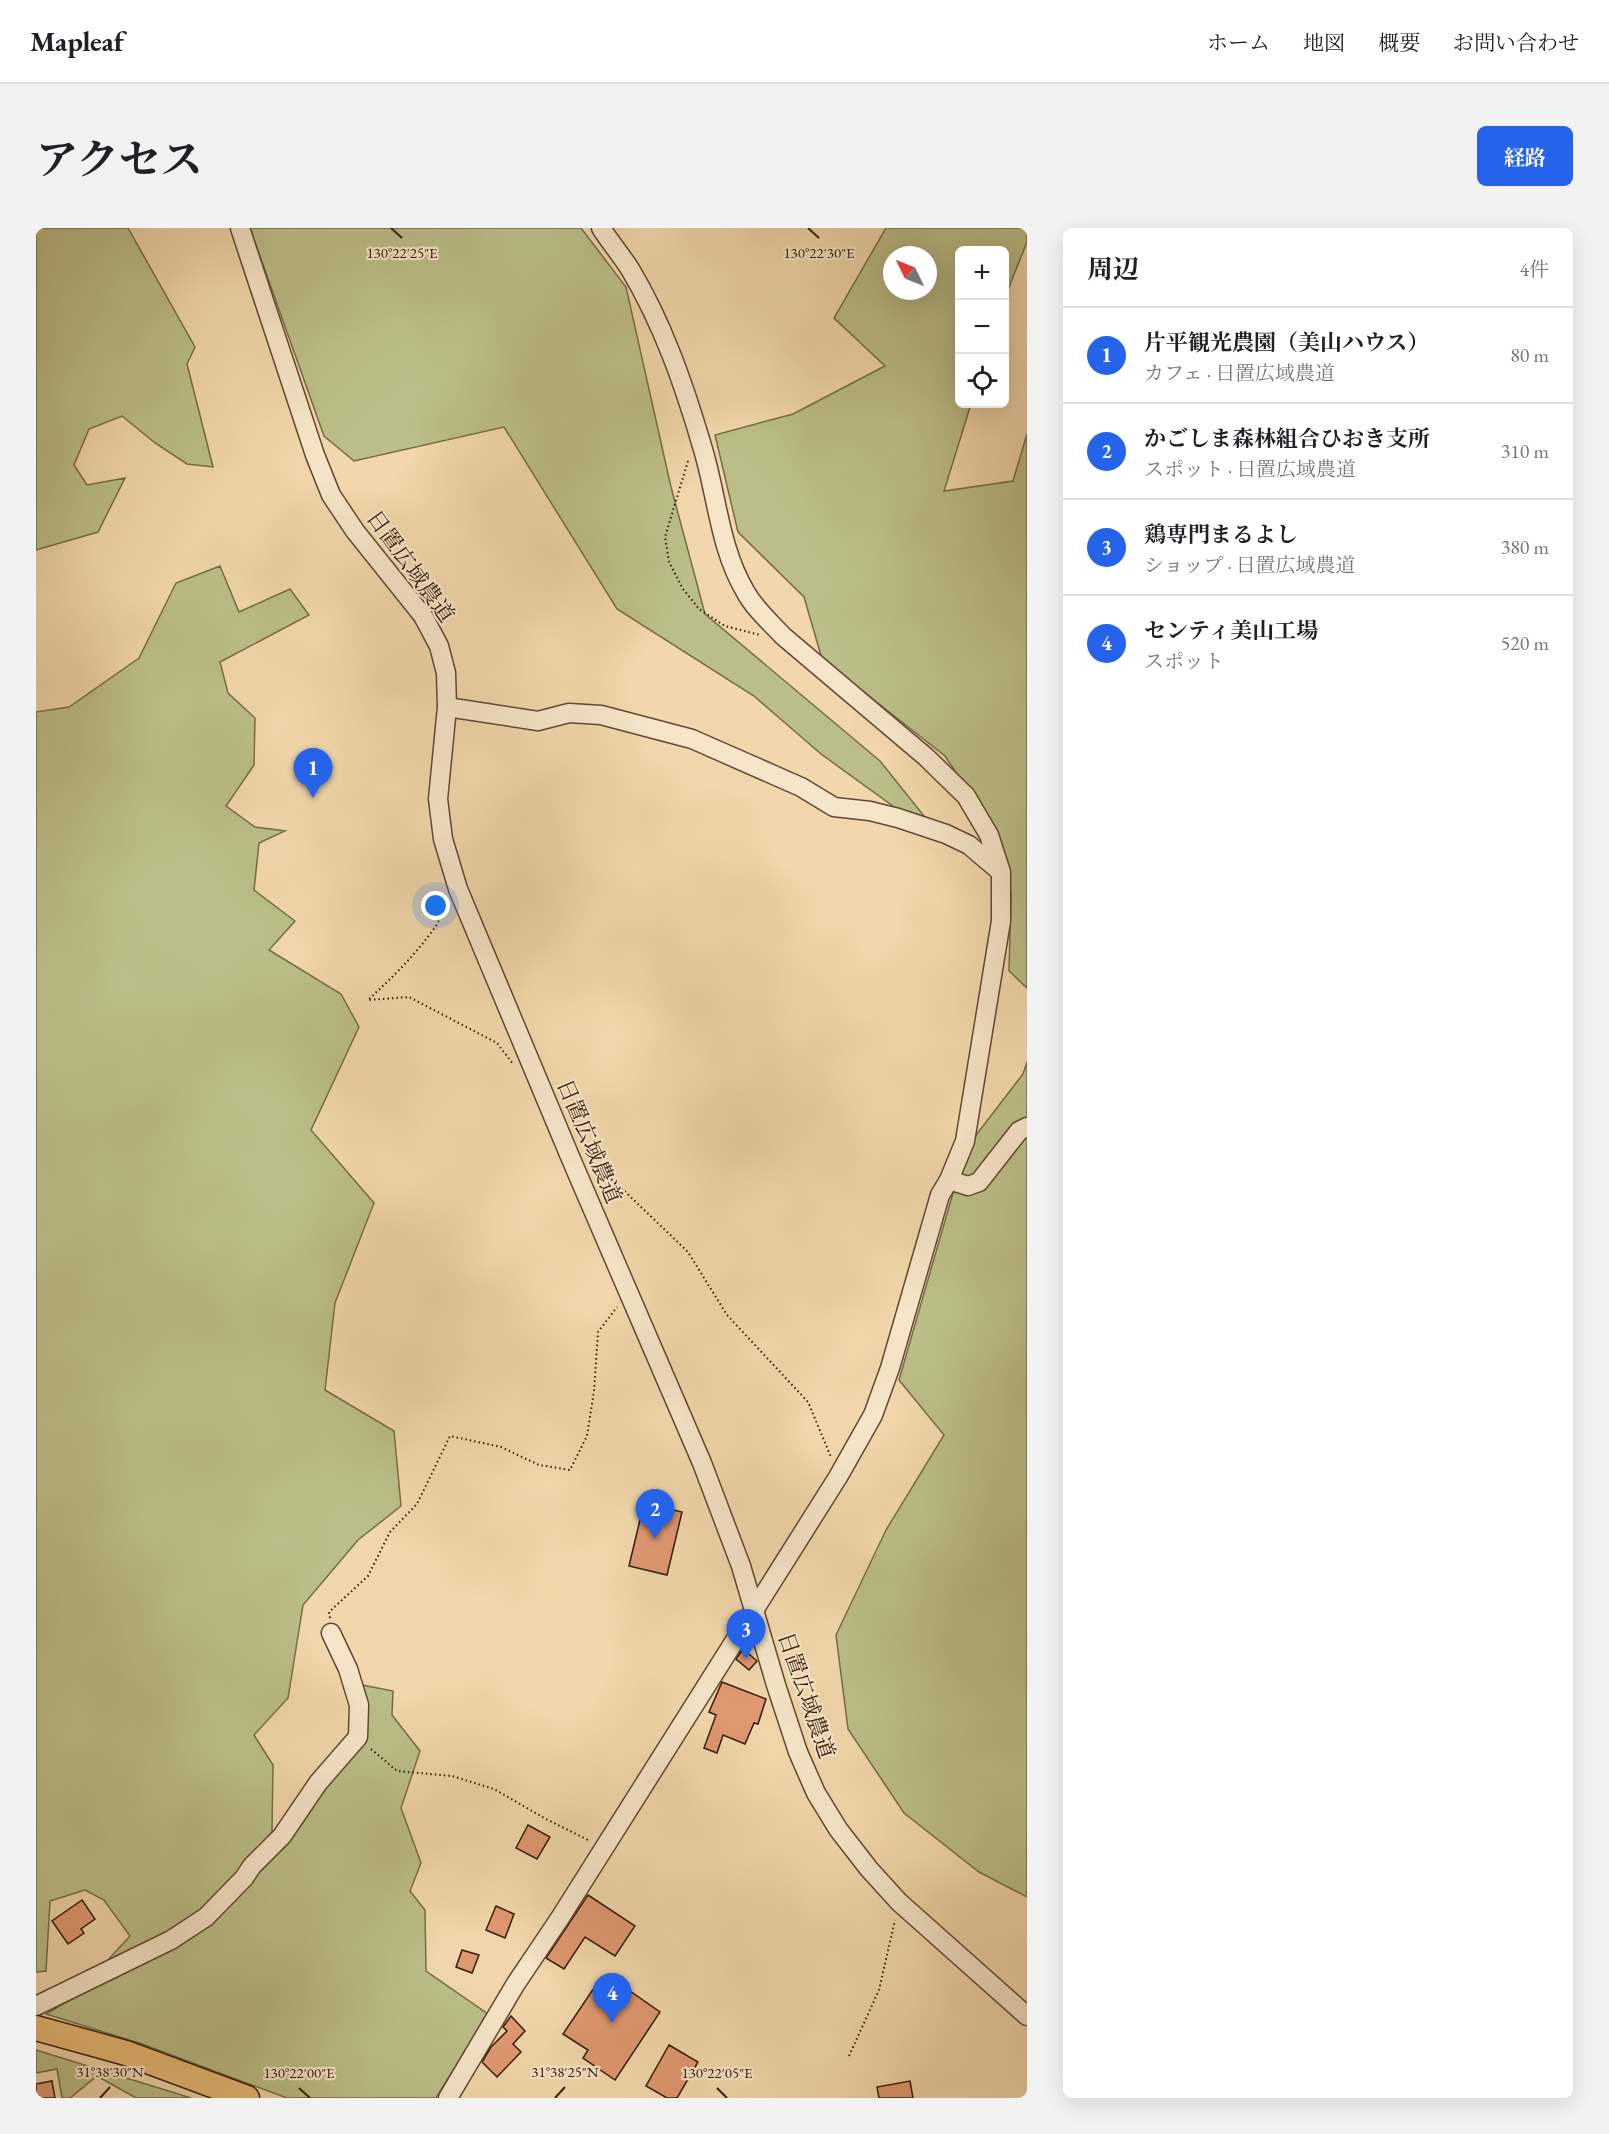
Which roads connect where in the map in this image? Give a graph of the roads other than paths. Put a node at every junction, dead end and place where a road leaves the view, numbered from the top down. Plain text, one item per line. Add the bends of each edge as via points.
1 (240, 228) edge
2 (601, 228) edge
3 (447, 707) junction
4 (1001, 873) junction
5 (1027, 1127) edge
6 (949, 1180) junction
7 (754, 1611) junction
8 (331, 1633) road end
9 (36, 2006) edge
10 (1027, 2016) edge
11 (36, 2028) edge
12 (247, 2098) edge
13 (448, 2098) edge

1 - 3 street, 日置広域農道 via 331,495 423,616 439,646 446,673
2 - 4 street via 629,268 663,333 703,449 724,541 745,592 783,636 926,757 966,796 989,835
3 - 4 street via 538,721 569,713 601,715 692,739 801,787 834,807 870,811 946,834 969,845
3 - 7 street, 日置広域農道 via 438,799 443,839 458,889 702,1463
4 - 6 street via 1001,921 988,1010 965,1141
5 - 6 street via 1019,1131 979,1182 968,1186
6 - 7 street via 940,1195 873,1415
7 - 10 street, 日置広域農道 via 798,1752 838,1829 899,1902
7 - 13 street via 515,1985
8 - 9 street via 359,1705 358,1737 318,1783 282,1836 206,1917 171,1940
11 - 12 main road via 126,2053

